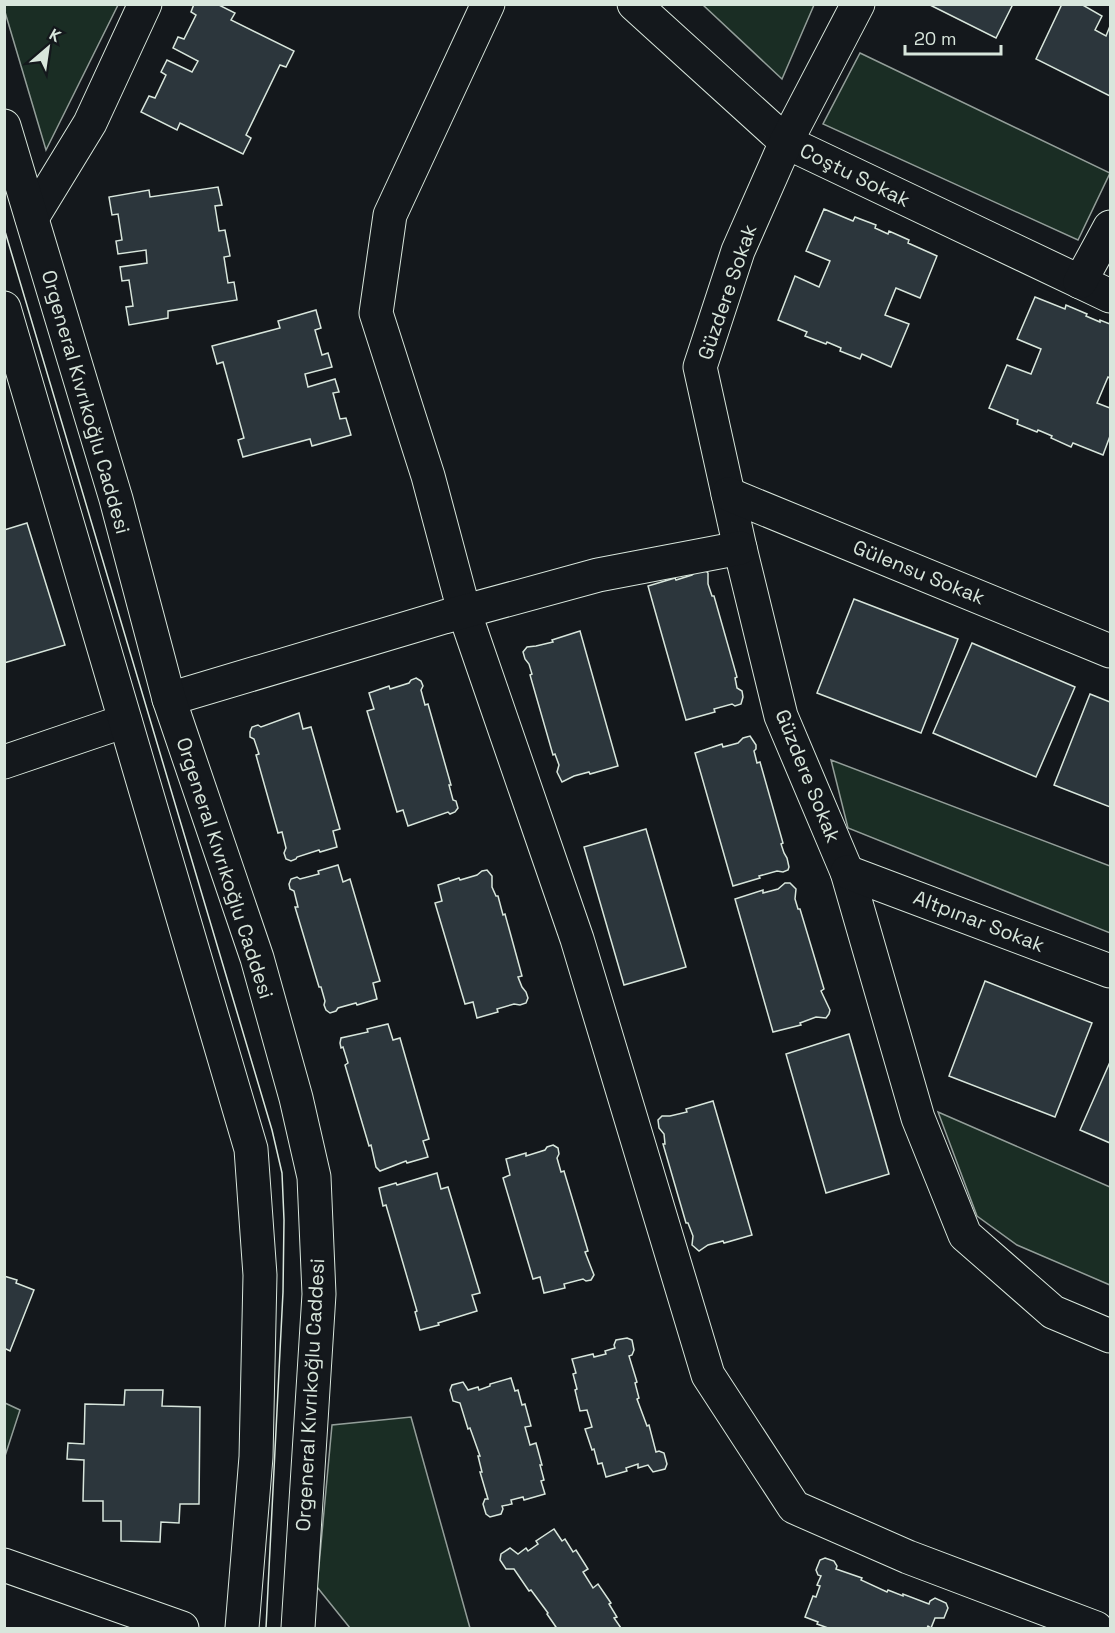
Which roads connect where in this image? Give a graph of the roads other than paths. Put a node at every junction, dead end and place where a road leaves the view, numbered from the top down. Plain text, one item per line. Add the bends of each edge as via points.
1 (145, 4) edge
2 (488, 4) edge
3 (634, 4) edge
4 (858, 4) edge
5 (4, 126) edge
6 (786, 142) junction
7 (32, 218) junction
8 (1110, 227) edge
9 (1080, 282) junction
10 (1110, 296) edge
11 (4, 308) edge
12 (728, 494) junction
13 (740, 548) junction
14 (464, 611) junction
15 (1110, 651) edge
16 (169, 699) junction
17 (125, 722) junction
18 (4, 762) edge
19 (847, 872) junction
20 (1110, 971) edge
21 (1110, 1336) edge
22 (4, 1565) edge
23 (182, 1629) edge
24 (242, 1629) edge
25 (298, 1629) edge
26 (1096, 1629) edge

1 - 7 street via 90,123
2 - 14 street via 390,215 376,314 428,476
3 - 6 street, Coştu Sokak
4 - 6 street, Güzdere Sokak
5 - 7 street, Orgeneral Kıvrıkoğlu Caddesi
6 - 9 street, Coştu Sokak
6 - 12 street, Güzdere Sokak via 738,251 700,367
7 - 16 street, Orgeneral Kıvrıkoğlu Caddesi via 116,500
8 - 9 street
9 - 10 street, Coştu Sokak
11 - 17 street
12 - 13 street, Güzdere Sokak
12 - 15 street, Gülensu Sokak
13 - 14 street via 598,575
13 - 19 street, Güzdere Sokak via 781,716
14 - 16 street
14 - 26 street via 577,939 708,1375 794,1507 908,1557
16 - 25 street, Orgeneral Kıvrıkoğlu Caddesi via 256,958 314,1177 319,1294
17 - 18 street
17 - 24 street via 251,1149 260,1287 256,1457
19 - 20 street, Altpınar Sokak
19 - 21 street, Güzdere Sokak via 918,1118 965,1235 1053,1312
22 - 23 street

